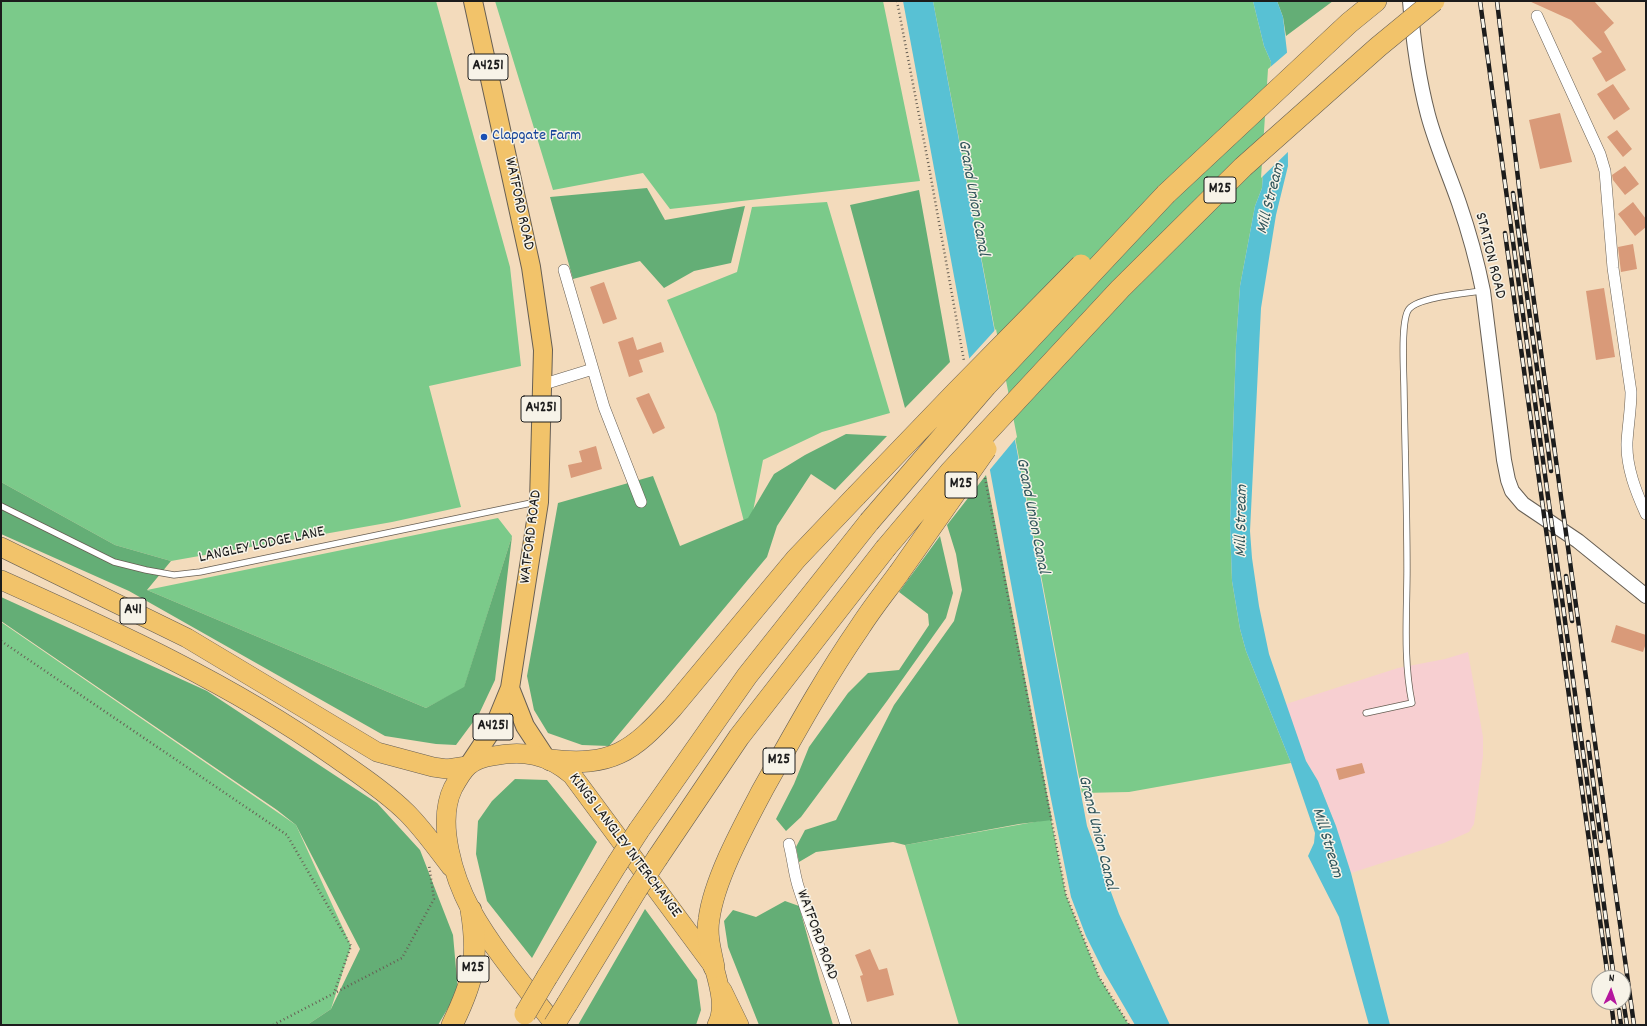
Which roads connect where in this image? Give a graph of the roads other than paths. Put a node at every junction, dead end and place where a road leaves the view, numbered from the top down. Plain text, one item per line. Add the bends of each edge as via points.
1 (473, 1) edge
2 (1376, 1) edge
3 (1410, 1) edge
4 (1434, 1) edge
5 (1537, 16) dead end
6 (1166, 194) junction
7 (564, 270) dead end
8 (1482, 291) junction
9 (593, 369) junction
10 (541, 384) junction
11 (1022, 396) junction
12 (539, 502) junction
13 (641, 502) dead end
14 (1, 506) edge
15 (1646, 514) edge
16 (1, 547) edge
17 (1, 580) edge
18 (1646, 596) edge
19 (510, 688) junction
20 (1366, 713) dead end
21 (548, 759) junction
22 (468, 764) junction
23 (788, 844) dead end
24 (455, 873) junction
25 (471, 910) junction
26 (717, 975) junction
27 (522, 1019) edge
28 (452, 1025) edge
29 (555, 1025) edge
30 (717, 1025) edge
31 (739, 1025) edge
32 (846, 1025) edge

1 - 10 main road, WATFORD ROAD / A4251 via 532,267 543,350
2 - 6 highway, M25 via 1343,28
3 - 8 street, STATION ROAD via 1417,69 1428,115 1471,243
4 - 11 highway, M25, bridge via 1378,47 1243,167 1120,289
5 - 15 street via 1600,154 1605,171 1613,268 1631,392 1628,464
6 - 21 highway, M25, bridge via 1084,263 856,496 796,559 652,730 633,746 615,756 597,761 569,762
6 - 27 highway, M25, bridge via 986,386 869,522 747,676 617,864
7 - 9 street
8 - 18 street, STATION ROAD via 1503,453 1512,491 1523,504 1578,541
8 - 20 lane via 1420,303 1410,308 1406,314 1404,352 1407,678 1412,703
9 - 10 street
9 - 13 street via 604,407
10 - 12 main road, WATFORD ROAD / A4251
11 - 26 highway, M25, bridge via 859,627 790,741 747,819 711,905 709,935
11 - 29 highway, M25, bridge via 950,472 885,549 739,737 637,889
12 - 14 lane, LANGLEY LODGE LANE via 200,572 174,575 114,562
12 - 19 main road, WATFORD ROAD / A4251
16 - 22 highway, A41 via 186,638 377,752 433,767 447,768
17 - 24 highway, A41 via 100,624 167,658 249,702 311,741 366,779 407,812
19 - 21 main road, A4251 via 525,726
19 - 22 main road, WATFORD ROAD / A4251 via 494,727
21 - 22 highway, KINGS LANGLEY INTERCHANGE via 524,754 506,754
21 - 26 highway, KINGS LANGLEY INTERCHANGE via 572,775
22 - 24 highway via 450,795 446,812 446,834
23 - 32 street, WATFORD ROAD via 798,887
24 - 25 highway
25 - 28 highway, M25 via 475,962 470,986
25 - 29 highway via 498,951
26 - 30 highway via 721,1002
26 - 31 highway

